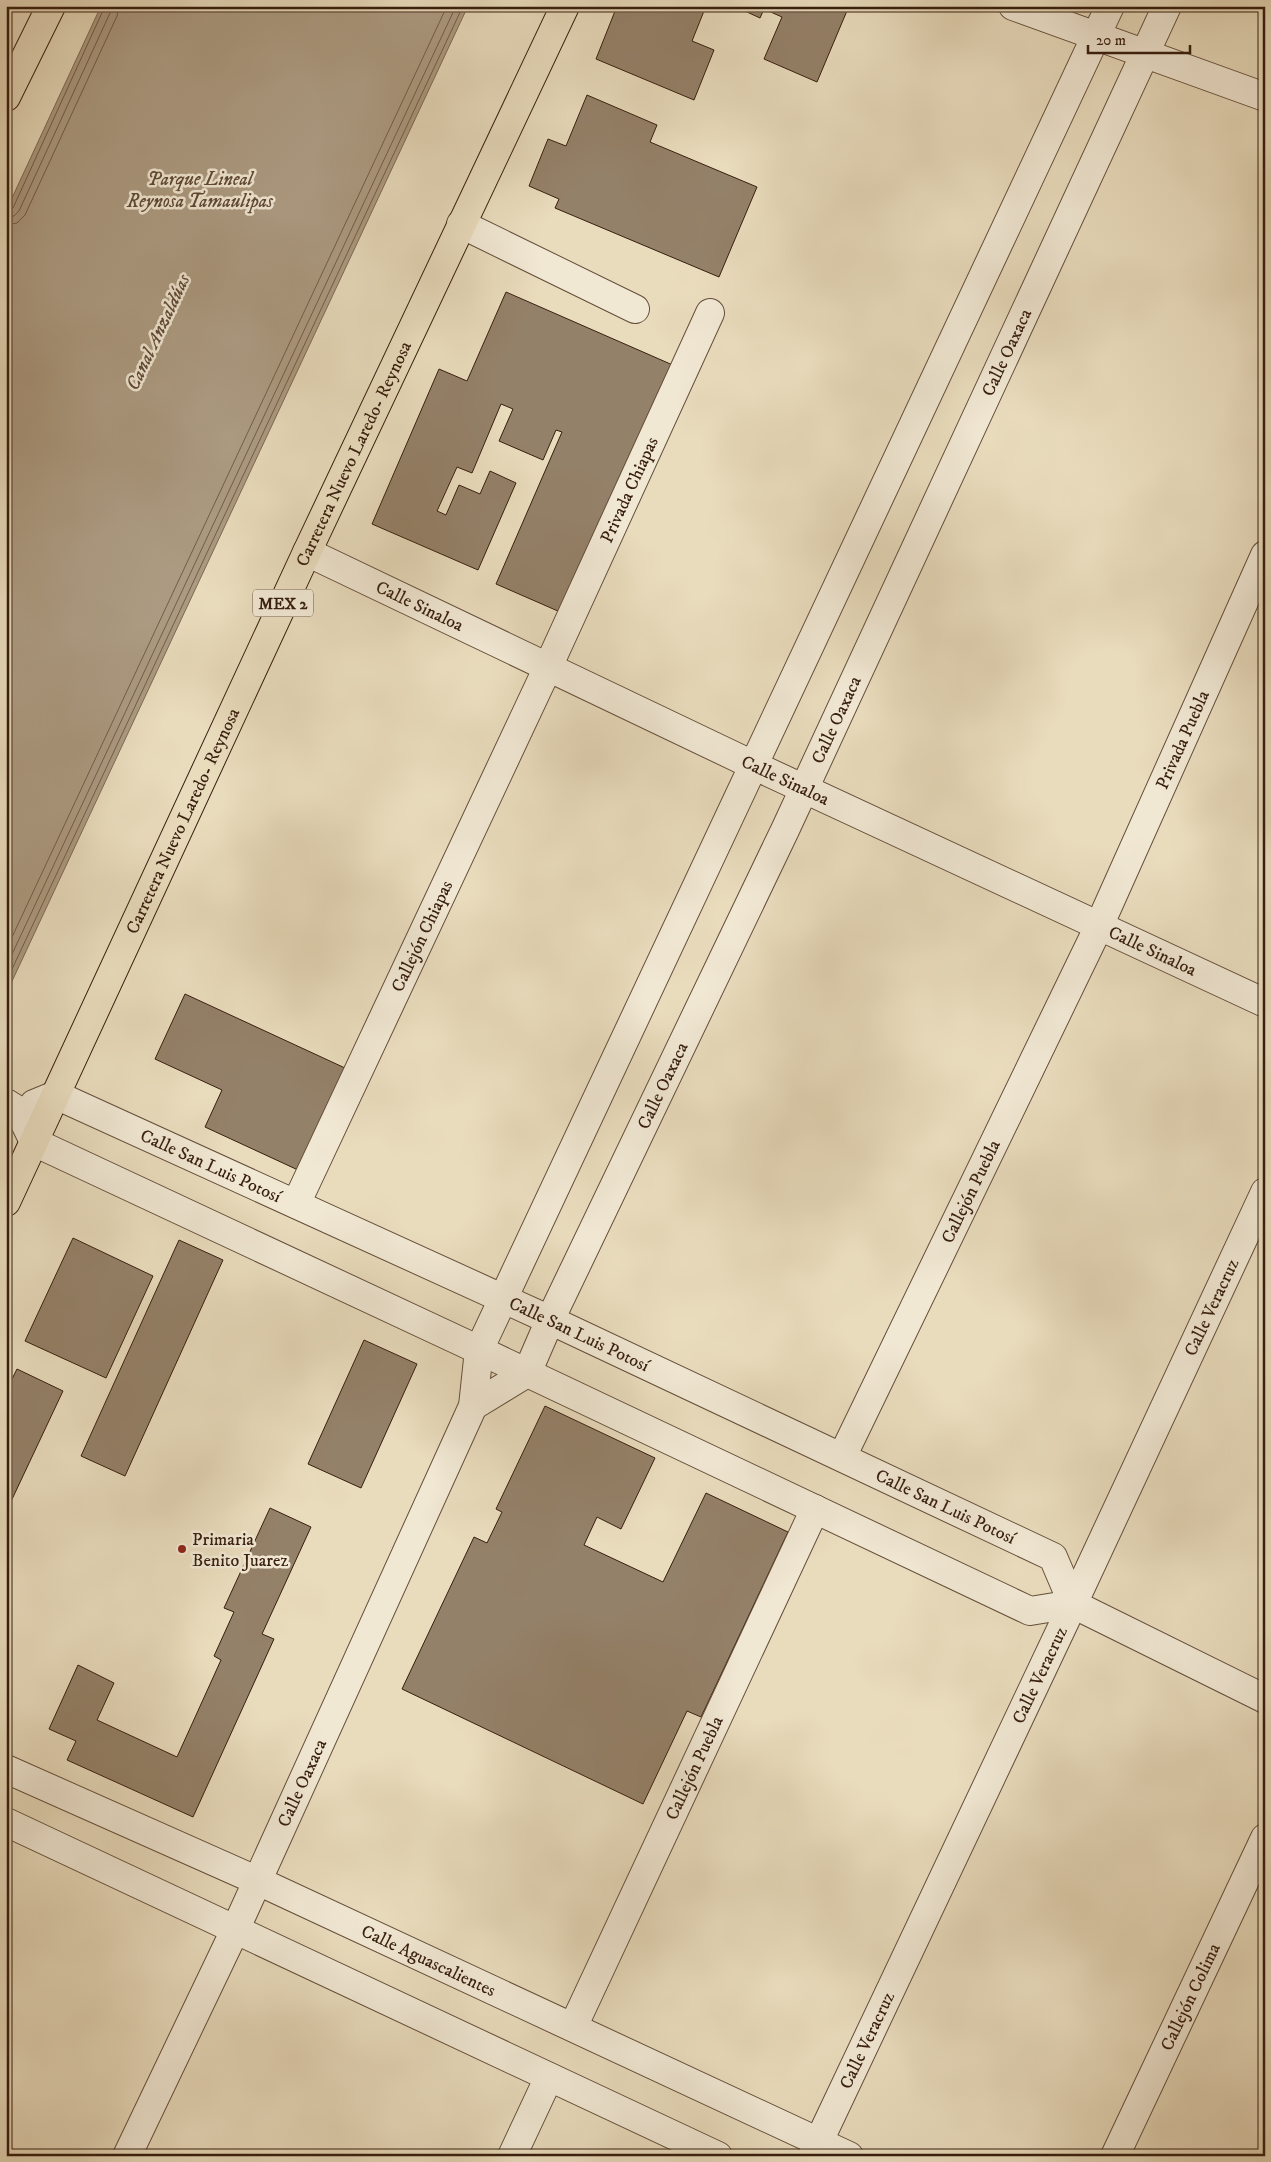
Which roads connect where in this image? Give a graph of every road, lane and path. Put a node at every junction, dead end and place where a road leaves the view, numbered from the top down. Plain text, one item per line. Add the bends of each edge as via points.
1 (51, 6) edge
2 (565, 6) edge
3 (1013, 6) edge
4 (1110, 6) edge
5 (1167, 6) edge
6 (1095, 36) junction
7 (1145, 54) junction
8 (6, 97) edge
9 (1265, 97) edge
10 (461, 224) junction
11 (635, 309) dead end
12 (710, 314) dead end
13 (307, 552) junction
14 (1265, 555) edge
15 (548, 667) junction
16 (755, 766) junction
17 (803, 788) junction
18 (1098, 926) junction
19 (1265, 1003) edge
20 (56, 1095) junction
21 (12, 1107) edge
22 (34, 1142) junction
23 (1265, 1192) edge
24 (6, 1202) edge
25 (296, 1204) junction
26 (504, 1299) junction
27 (550, 1320) junction
28 (479, 1350) junction
29 (527, 1372) junction
30 (472, 1406) junction
31 (842, 1457) junction
32 (815, 1509) junction
33 (1073, 1604) junction
34 (1265, 1699) edge
35 (6, 1769) edge
36 (6, 1822) edge
37 (1265, 1838) edge
38 (258, 1881) junction
39 (236, 1928) junction
40 (573, 2027) junction
41 (549, 2077) junction
42 (815, 2148) edge
43 (127, 2156) edge
44 (512, 2156) edge
45 (718, 2156) edge
46 (849, 2156) edge
47 (1115, 2156) edge

1 - 8 main road
2 - 10 main road, Carretera Nuevo Laredo- Reynosa / MEX 2
3 - 6 street
4 - 6 street, Calle Oaxaca
5 - 7 street, Calle Oaxaca
6 - 7 street
6 - 16 street, Calle Oaxaca
7 - 9 street
7 - 17 street, Calle Oaxaca
10 - 11 street
10 - 13 main road, Carretera Nuevo Laredo- Reynosa / MEX 2
12 - 15 street, Privada Chiapas
13 - 15 street, Calle Sinaloa
13 - 20 main road, Carretera Nuevo Laredo- Reynosa / MEX 2
14 - 18 street, Privada Puebla
15 - 16 street, Calle Sinaloa
15 - 25 street, Callejón Chiapas
16 - 17 street, Calle Sinaloa
16 - 26 street, Calle Oaxaca
17 - 18 street, Calle Sinaloa
17 - 27 street, Calle Oaxaca
18 - 19 street, Calle Sinaloa
18 - 31 street, Callejón Puebla
20 - 21 street
20 - 22 main road, Carretera Nuevo Laredo- Reynosa / MEX 2
20 - 25 street, Calle San Luis Potosí
21 - 22 street
22 - 24 main road, Carretera Nuevo Laredo- Reynosa / MEX 2
22 - 28 street
23 - 33 street, Calle Veracruz
25 - 26 street, Calle San Luis Potosí
26 - 27 street, Calle San Luis Potosí
26 - 28 street, Calle Oaxaca
27 - 29 street, Calle Oaxaca
27 - 31 street, Calle San Luis Potosí
28 - 29 street
28 - 30 street, Calle Oaxaca
29 - 30 street
29 - 32 street
30 - 38 street, Calle Oaxaca
31 - 33 street, Calle San Luis Potosí via 1053,1556
32 - 33 street via 1030,1611
32 - 40 street, Callejón Puebla
33 - 34 street
33 - 42 street, Calle Veracruz
35 - 38 street, Calle Aguascalientes
36 - 39 street
37 - 47 street, Callejón Colima
38 - 39 street, Calle Oaxaca
38 - 40 street, Calle Aguascalientes
39 - 41 street
39 - 43 street, Calle Oaxaca
40 - 42 street, Calle Aguascalientes
41 - 44 street
41 - 45 street
42 - 46 street, Calle Aguascalientes

